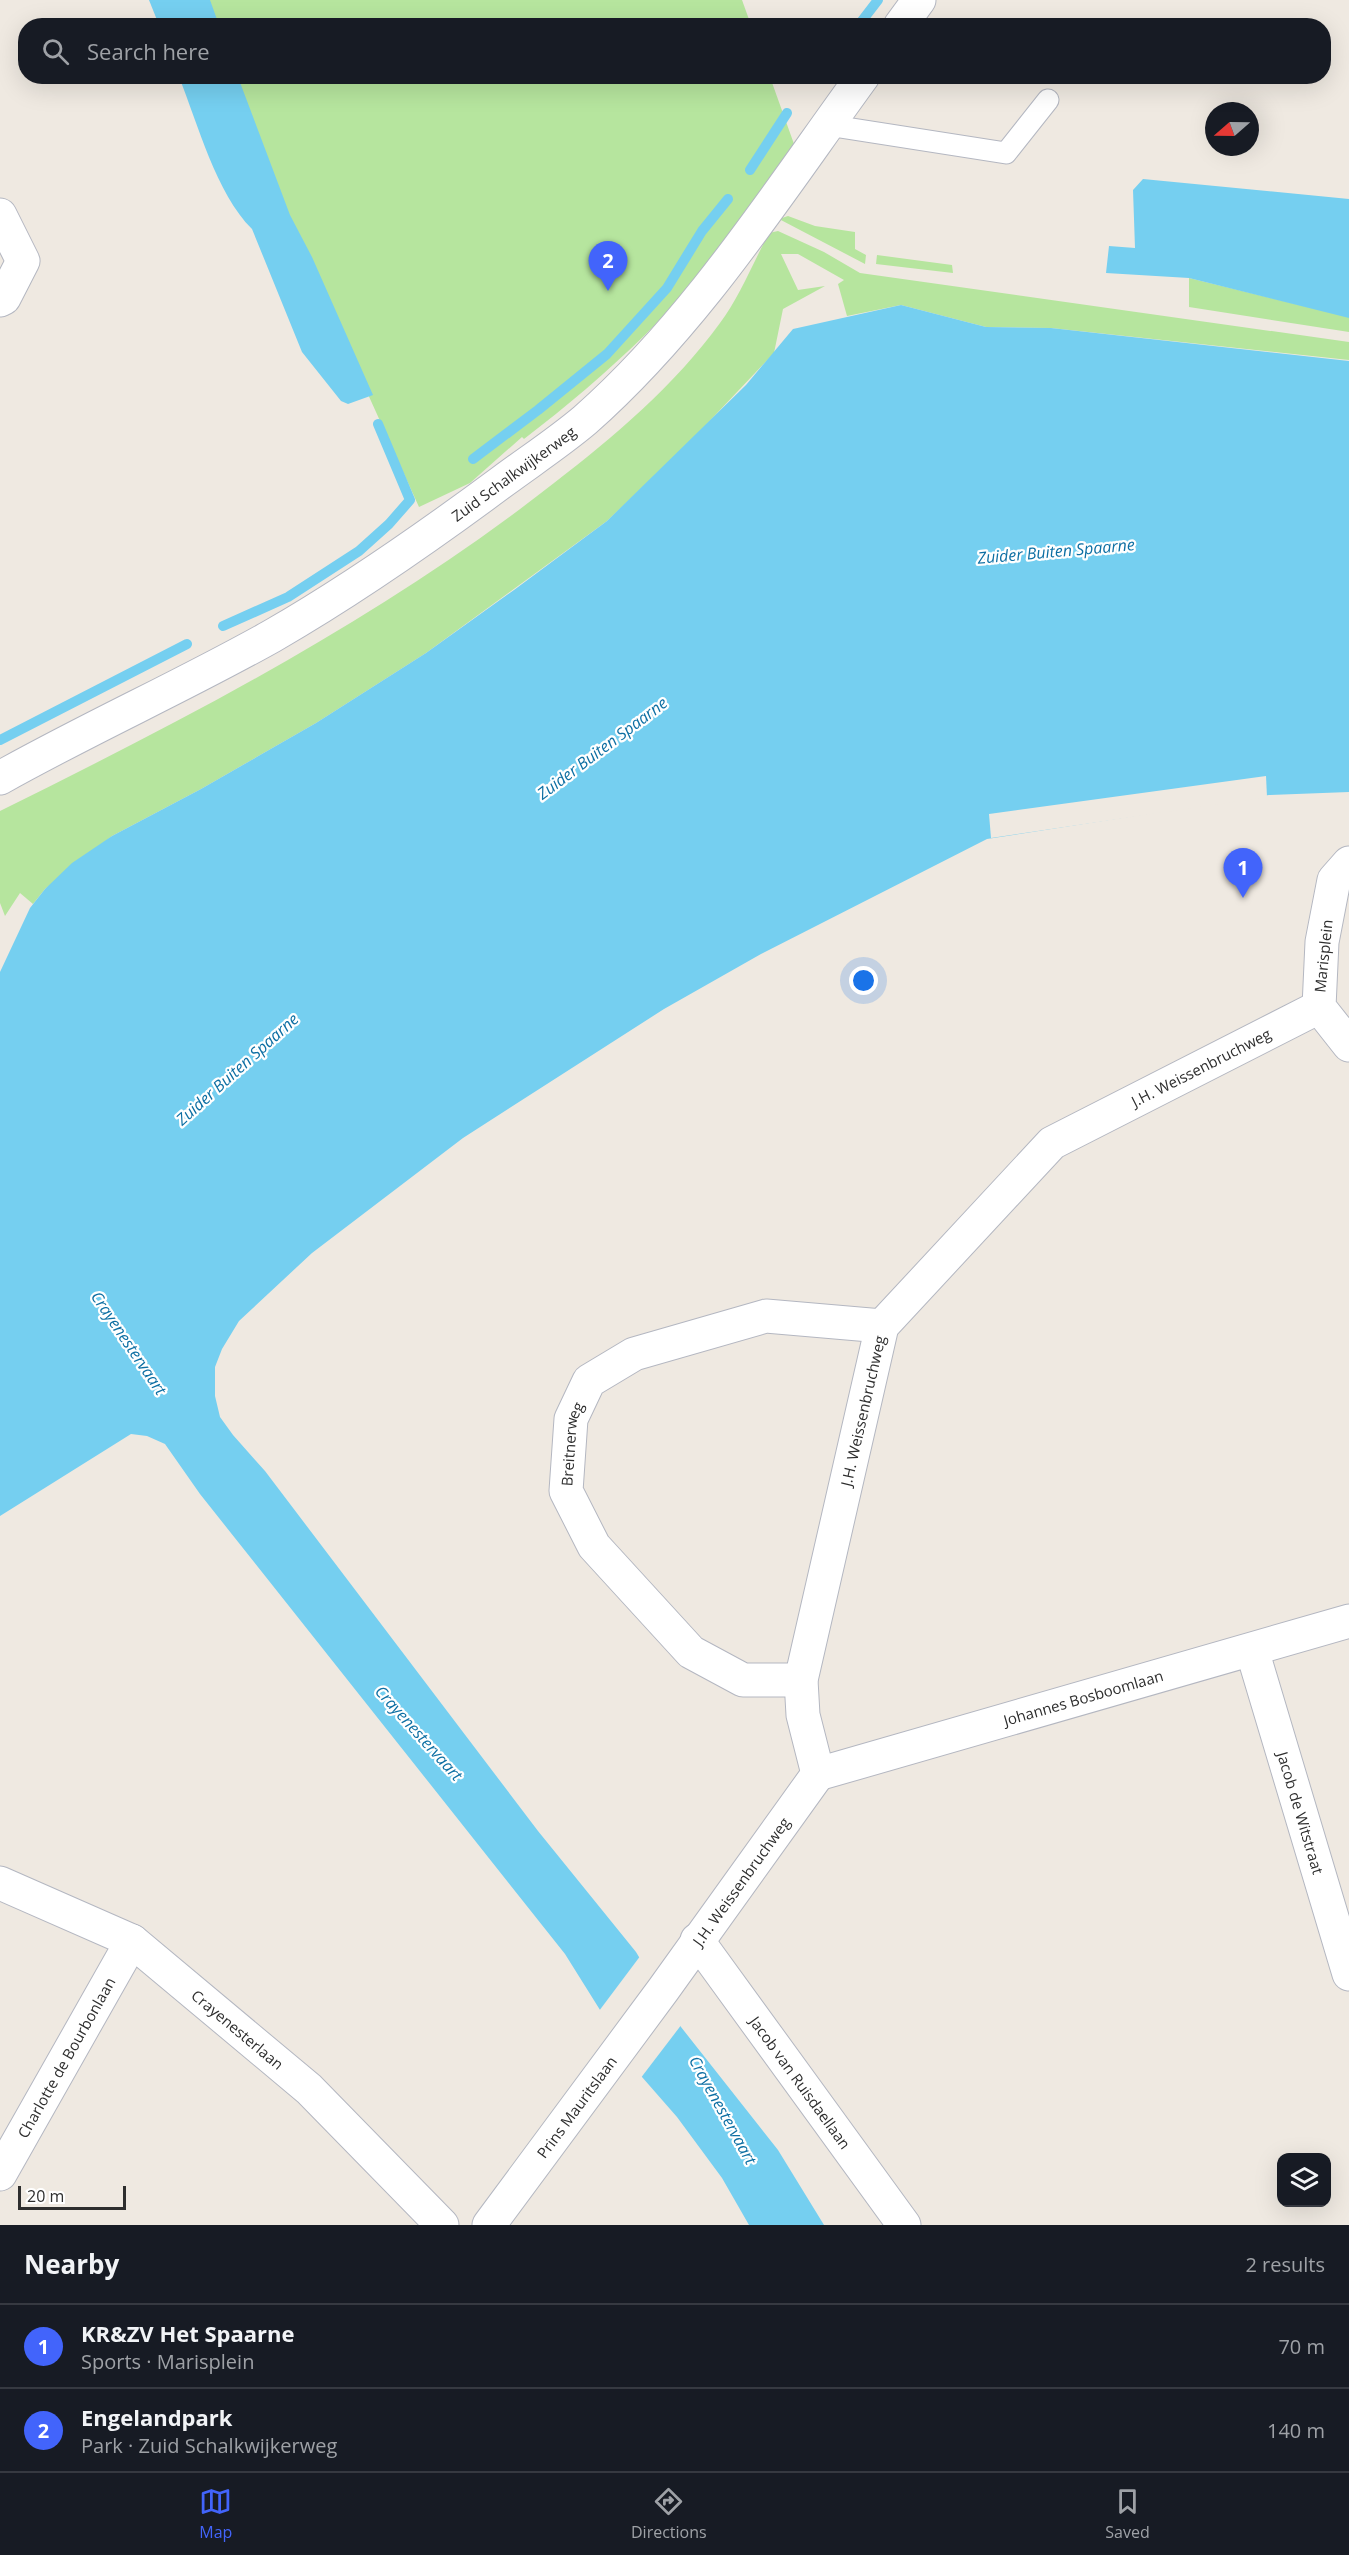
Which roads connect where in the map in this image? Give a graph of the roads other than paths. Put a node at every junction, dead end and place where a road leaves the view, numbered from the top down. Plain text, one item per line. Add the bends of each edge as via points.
1 (919, 0) edge
2 (906, 18) edge
3 (857, 84) edge
4 (1048, 100) dead end
5 (827, 125) junction
6 (0, 214) edge
7 (0, 300) edge
8 (0, 778) edge
9 (1349, 863) edge
10 (1319, 1007) junction
11 (1349, 1045) edge
12 (882, 1326) junction
13 (1349, 1621) edge
14 (1252, 1650) junction
15 (801, 1680) junction
16 (818, 1774) junction
17 (0, 1883) edge
18 (697, 1940) junction
19 (132, 1941) junction
20 (1349, 1974) edge
21 (663, 1990) joint
22 (0, 2174) edge
23 (442, 2225) edge
24 (489, 2225) edge
25 (904, 2225) edge

1 - 2 street
3 - 5 street, Zuid Schalkwijkerweg
4 - 5 lane via 1006,153
5 - 8 street, Zuid Schalkwijkerweg via 763,216 663,342 584,420 452,518 272,636
6 - 7 street via 23,261
9 - 10 street, Marisplein via 1334,880 1322,942
10 - 11 street, Marisplein
10 - 12 street, J.H. Weissenbruchweg via 1052,1143
12 - 15 street, J.H. Weissenbruchweg
12 - 15 street, Breitnerweg via 766,1316 634,1354 589,1381 571,1419 566,1491 594,1546 691,1652 743,1680
13 - 14 street, Johannes Bosboomlaan
14 - 16 street, Johannes Bosboomlaan
14 - 20 street, Jacob de Witstraat
15 - 16 street, J.H. Weissenbruchweg via 803,1716
16 - 18 street, J.H. Weissenbruchweg
17 - 19 street, Crayenesterlaan
18 - 21 street, J.H. Weissenbruchweg
18 - 25 street, Jacob van Ruisdaellaan
19 - 22 street, Charlotte de Bourbonlaan
19 - 23 street, Crayenesterlaan via 309,2089
21 - 24 street, Prins Mauritslaan

